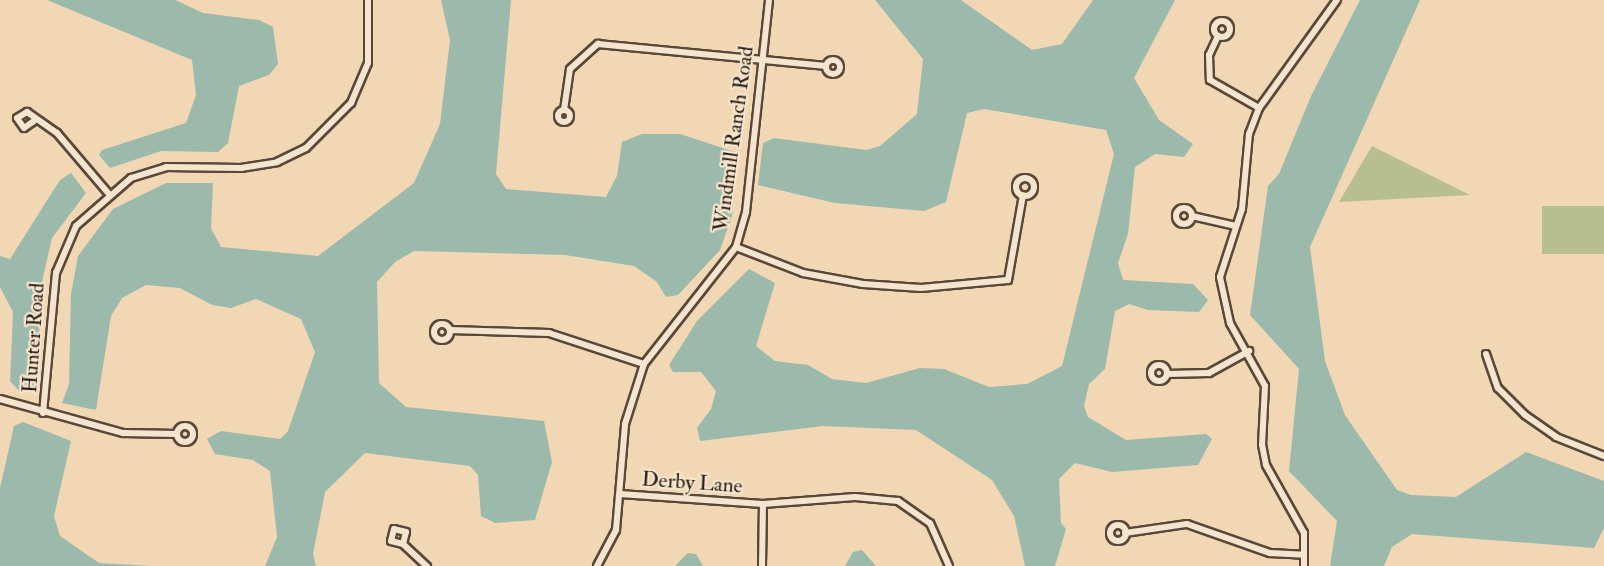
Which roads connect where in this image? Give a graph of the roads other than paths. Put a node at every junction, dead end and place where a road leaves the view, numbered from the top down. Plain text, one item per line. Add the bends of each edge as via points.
1 (368, 0) edge
2 (769, 0) edge
3 (1337, 0) edge
4 (1218, 36) dead end
5 (762, 60) junction
6 (826, 66) dead end
7 (1259, 108) junction
8 (564, 110) dead end
9 (34, 121) dead end
10 (108, 193) junction
11 (1023, 195) dead end
12 (1192, 216) dead end
13 (1236, 226) junction
14 (736, 247) junction
15 (450, 330) dead end
16 (1249, 351) junction
17 (1485, 354) dead end
18 (644, 364) junction
19 (1167, 374) dead end
20 (0, 399) edge
21 (44, 413) junction
22 (177, 434) dead end
23 (1604, 456) edge
24 (620, 494) junction
25 (763, 504) junction
26 (1125, 533) dead end
27 (403, 543) dead end
28 (1304, 555) junction
29 (427, 566) edge
30 (597, 566) edge
31 (762, 566) edge
32 (950, 566) edge
33 (1304, 566) edge

1 - 10 street, Hunter Road via 368,63 351,103 306,148 277,162 241,168 166,167 131,178
2 - 5 street, Windmill Ranch Road
3 - 7 street
4 - 7 street via 1209,56 1210,81
5 - 6 street
5 - 8 street via 598,44 585,51 570,69
5 - 14 street, Windmill Ranch Road via 746,212
7 - 13 street via 1249,134
9 - 10 street via 66,140
10 - 21 street, Hunter Road via 76,226 56,273
11 - 14 street via 1008,280 921,288 863,284 803,273
12 - 13 street
13 - 16 street via 1223,260 1221,298
14 - 18 street, Windmill Ranch Road
15 - 18 street via 549,333
16 - 19 street via 1209,373
16 - 28 street via 1265,386 1266,465 1296,511 1304,533
17 - 23 street via 1498,388 1525,415 1556,437
18 - 24 street, Windmill Ranch Road via 625,424
20 - 21 street
21 - 22 street via 123,433
24 - 25 street, Derby Lane
24 - 30 street, Windmill Ranch Road via 616,530
25 - 31 street, Derby Lane
25 - 32 street, Derby Lane via 867,497 898,501 930,523
26 - 28 street via 1187,524 1270,553
27 - 29 street
28 - 33 street

